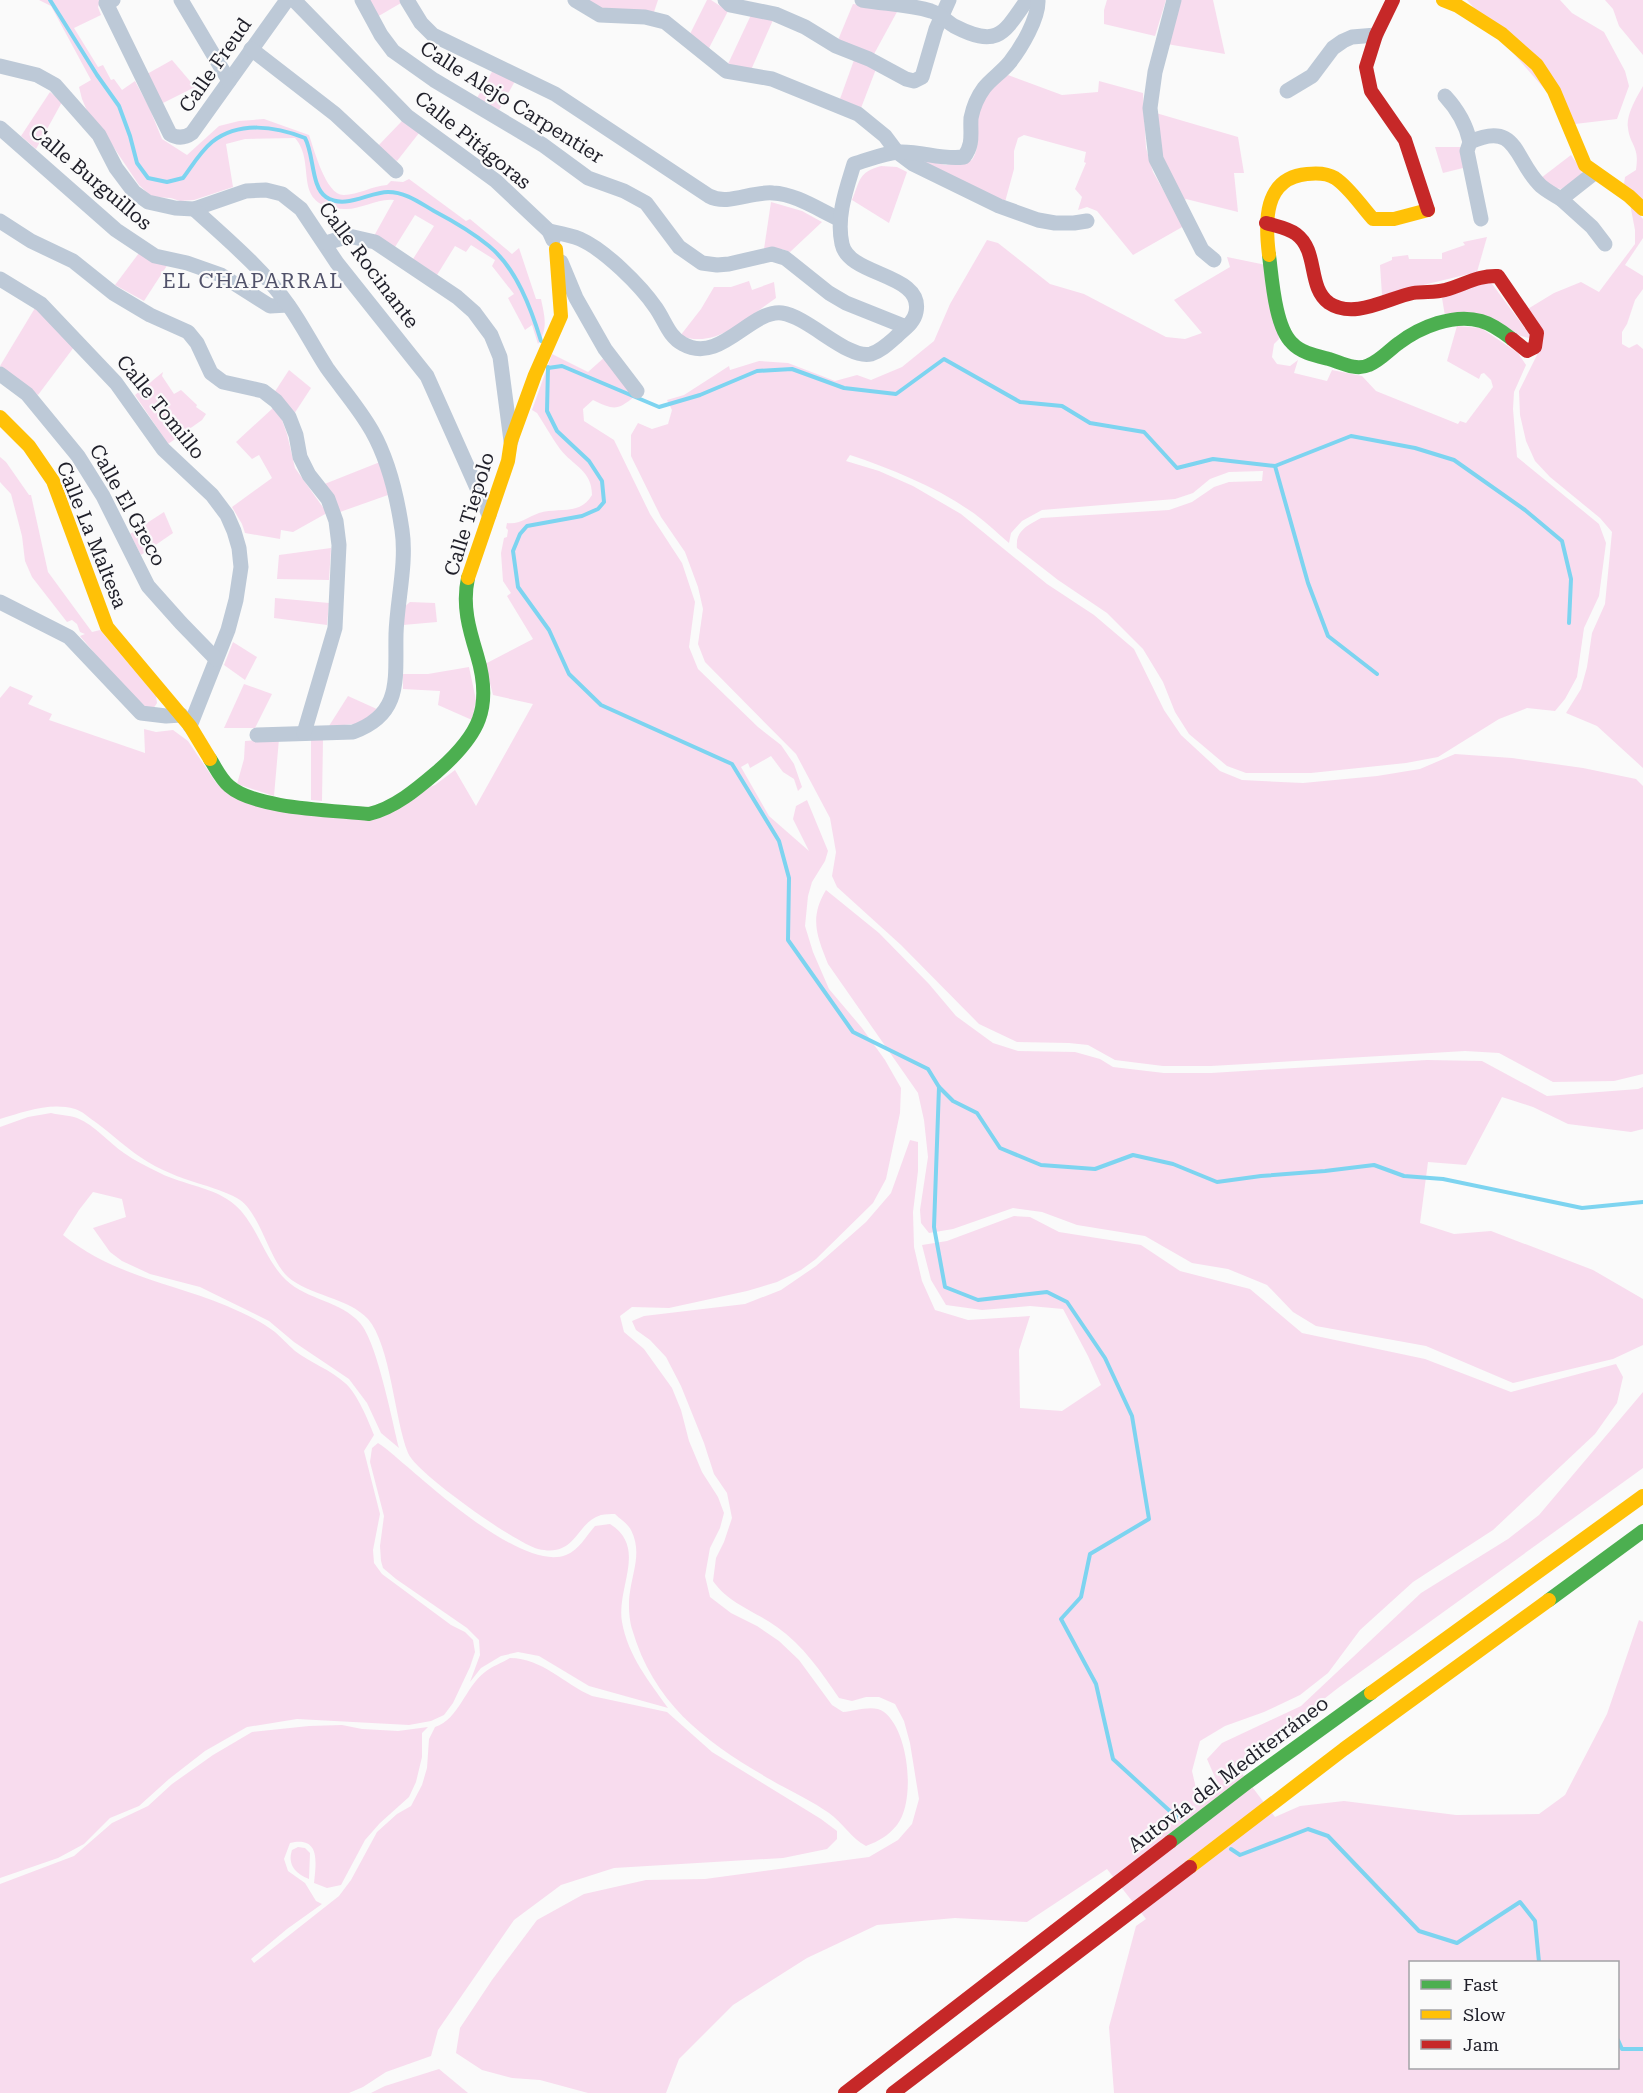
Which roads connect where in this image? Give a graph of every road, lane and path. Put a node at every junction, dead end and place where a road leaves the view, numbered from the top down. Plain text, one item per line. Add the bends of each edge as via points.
1 (181, 0) edge
2 (287, 0) edge
3 (294, 0) edge
4 (363, 0) edge
5 (407, 0) edge
6 (574, 0) edge
7 (724, 0) edge
8 (862, 0) edge
9 (949, 0) edge
10 (1027, 0) edge
11 (1038, 0) edge
12 (1174, 0) edge
13 (1393, 0) edge
14 (1443, 0) edge
15 (109, 2) edge
16 (941, 16) junction
17 (1376, 35) junction
18 (250, 50) junction
19 (0, 66) edge
20 (229, 81) junction
21 (1287, 92) dead end
22 (1445, 96) dead end
23 (0, 128) edge
24 (1470, 142) junction
25 (897, 152) junction
26 (396, 171) dead end
27 (1594, 173) junction
28 (1561, 200) junction
29 (194, 209) junction
30 (1643, 209) edge
31 (839, 219) junction
32 (1481, 219) dead end
33 (0, 220) edge
34 (1087, 221) dead end
35 (1266, 223) junction
36 (549, 231) junction
37 (326, 243) junction
38 (1605, 244) dead end
39 (556, 249) junction
40 (1214, 260) dead end
41 (0, 279) edge
42 (288, 305) junction
43 (906, 327) junction
44 (0, 374) edge
45 (637, 391) dead end
46 (0, 417) edge
47 (511, 441) junction
48 (489, 515) junction
49 (0, 602) edge
50 (216, 659) junction
51 (186, 720) junction
52 (304, 733) junction
53 (257, 735) dead end
54 (1643, 1496) edge
55 (1643, 1531) edge
56 (1643, 1538) edge
57 (1628, 1542) junction
58 (845, 2093) edge
59 (894, 2093) edge

1 - 20 street
2 - 18 street, Calle Freud
3 - 36 street, Calle Pitágoras via 407,116 496,181
4 - 43 street, Calle Alejo Carpentier via 393,51 533,138 588,178 646,203 679,247 702,263 729,264 772,254 785,258 846,303
5 - 31 street via 433,35 555,94 719,202 773,193
6 - 25 street via 600,15 665,22 726,71 772,79 858,114 885,136
7 - 16 street via 730,5 775,14 915,81 922,77
8 - 16 street via 903,4
9 - 16 street
10 - 16 street via 998,36 987,38 951,25
11 - 25 street via 1026,37 1010,63 984,88 976,102 971,117 972,140 964,157 947,159
12 - 40 street via 1150,108 1156,159 1202,250
13 - 17 main road
14 - 27 main road via 1502,34 1538,65 1554,91 1585,165
15 - 20 street, Calle Freud via 170,134 182,138 192,133
17 - 21 street via 1343,41 1312,76
17 - 35 main road via 1366,67 1371,91 1405,140 1428,210 1408,217 1373,219 1334,176 1302,174 1290,178 1274,194
18 - 20 street, Calle Freud
18 - 26 street via 335,114
19 - 29 street, Calle Rocinante via 37,75 55,85 99,135 134,192 148,202
22 - 24 street via 1467,129
23 - 42 street, Calle Burguillos via 116,230 154,256 221,275 270,306
24 - 28 street via 1498,135 1508,140 1540,185
24 - 32 street via 1467,151
25 - 31 street via 854,164
25 - 34 street via 913,164 999,206 1038,220 1074,224
27 - 28 street
27 - 30 main road via 1632,196
28 - 38 street
29 - 37 street, Calle Rocinante via 246,192 266,190 282,194 301,209
29 - 42 street via 249,260
31 - 43 street via 846,255 913,293 917,310
33 - 52 street via 73,261 113,293 188,332 212,373 223,382 263,392 289,417 300,457 328,499 339,545 335,628
35 - 35 main road via 1296,234 1307,244 1320,291 1329,303 1347,309 1445,290 1487,274 1498,276 1536,333 1535,347 1527,351 1490,323 1473,319 1427,328 1359,368 1308,354 1289,342 1281,327
36 - 39 street, Calle Pitágoras
36 - 43 street via 580,238 606,255 648,297 675,339 694,349 718,344 765,316 780,313 801,318 848,350 868,355
37 - 47 street via 349,236 375,242 474,312 491,335 500,357
37 - 48 street, Calle Rocinante via 337,263 427,376
39 - 45 street, Calle Pitágoras via 576,298 604,349
39 - 47 main road, Calle Tiepolo via 561,316
41 - 50 street, Calle Tomillo via 41,304 116,383 163,449 212,495 227,515 237,540 241,567 228,630
42 - 52 street via 384,453 404,547 397,609 395,687 388,707 368,727 353,732
44 - 50 street, Calle El Greco via 27,394 73,448 103,496 148,586
46 - 51 main road, Calle La Maltesa via 40,458 52,481 107,627
47 - 48 main road, Calle Tiepolo
48 - 51 main road, Calle Tiepolo via 468,577 465,604 484,687 479,720 450,762 385,810 369,814 267,803 246,797 223,780
49 - 51 street via 69,637 141,713
50 - 51 street, Calle Tomillo
52 - 53 street
54 - 58 main road, Autovía del Mediterráneo via 1248,1782
55 - 57 main road
56 - 57 main road
57 - 59 main road via 1344,1749

